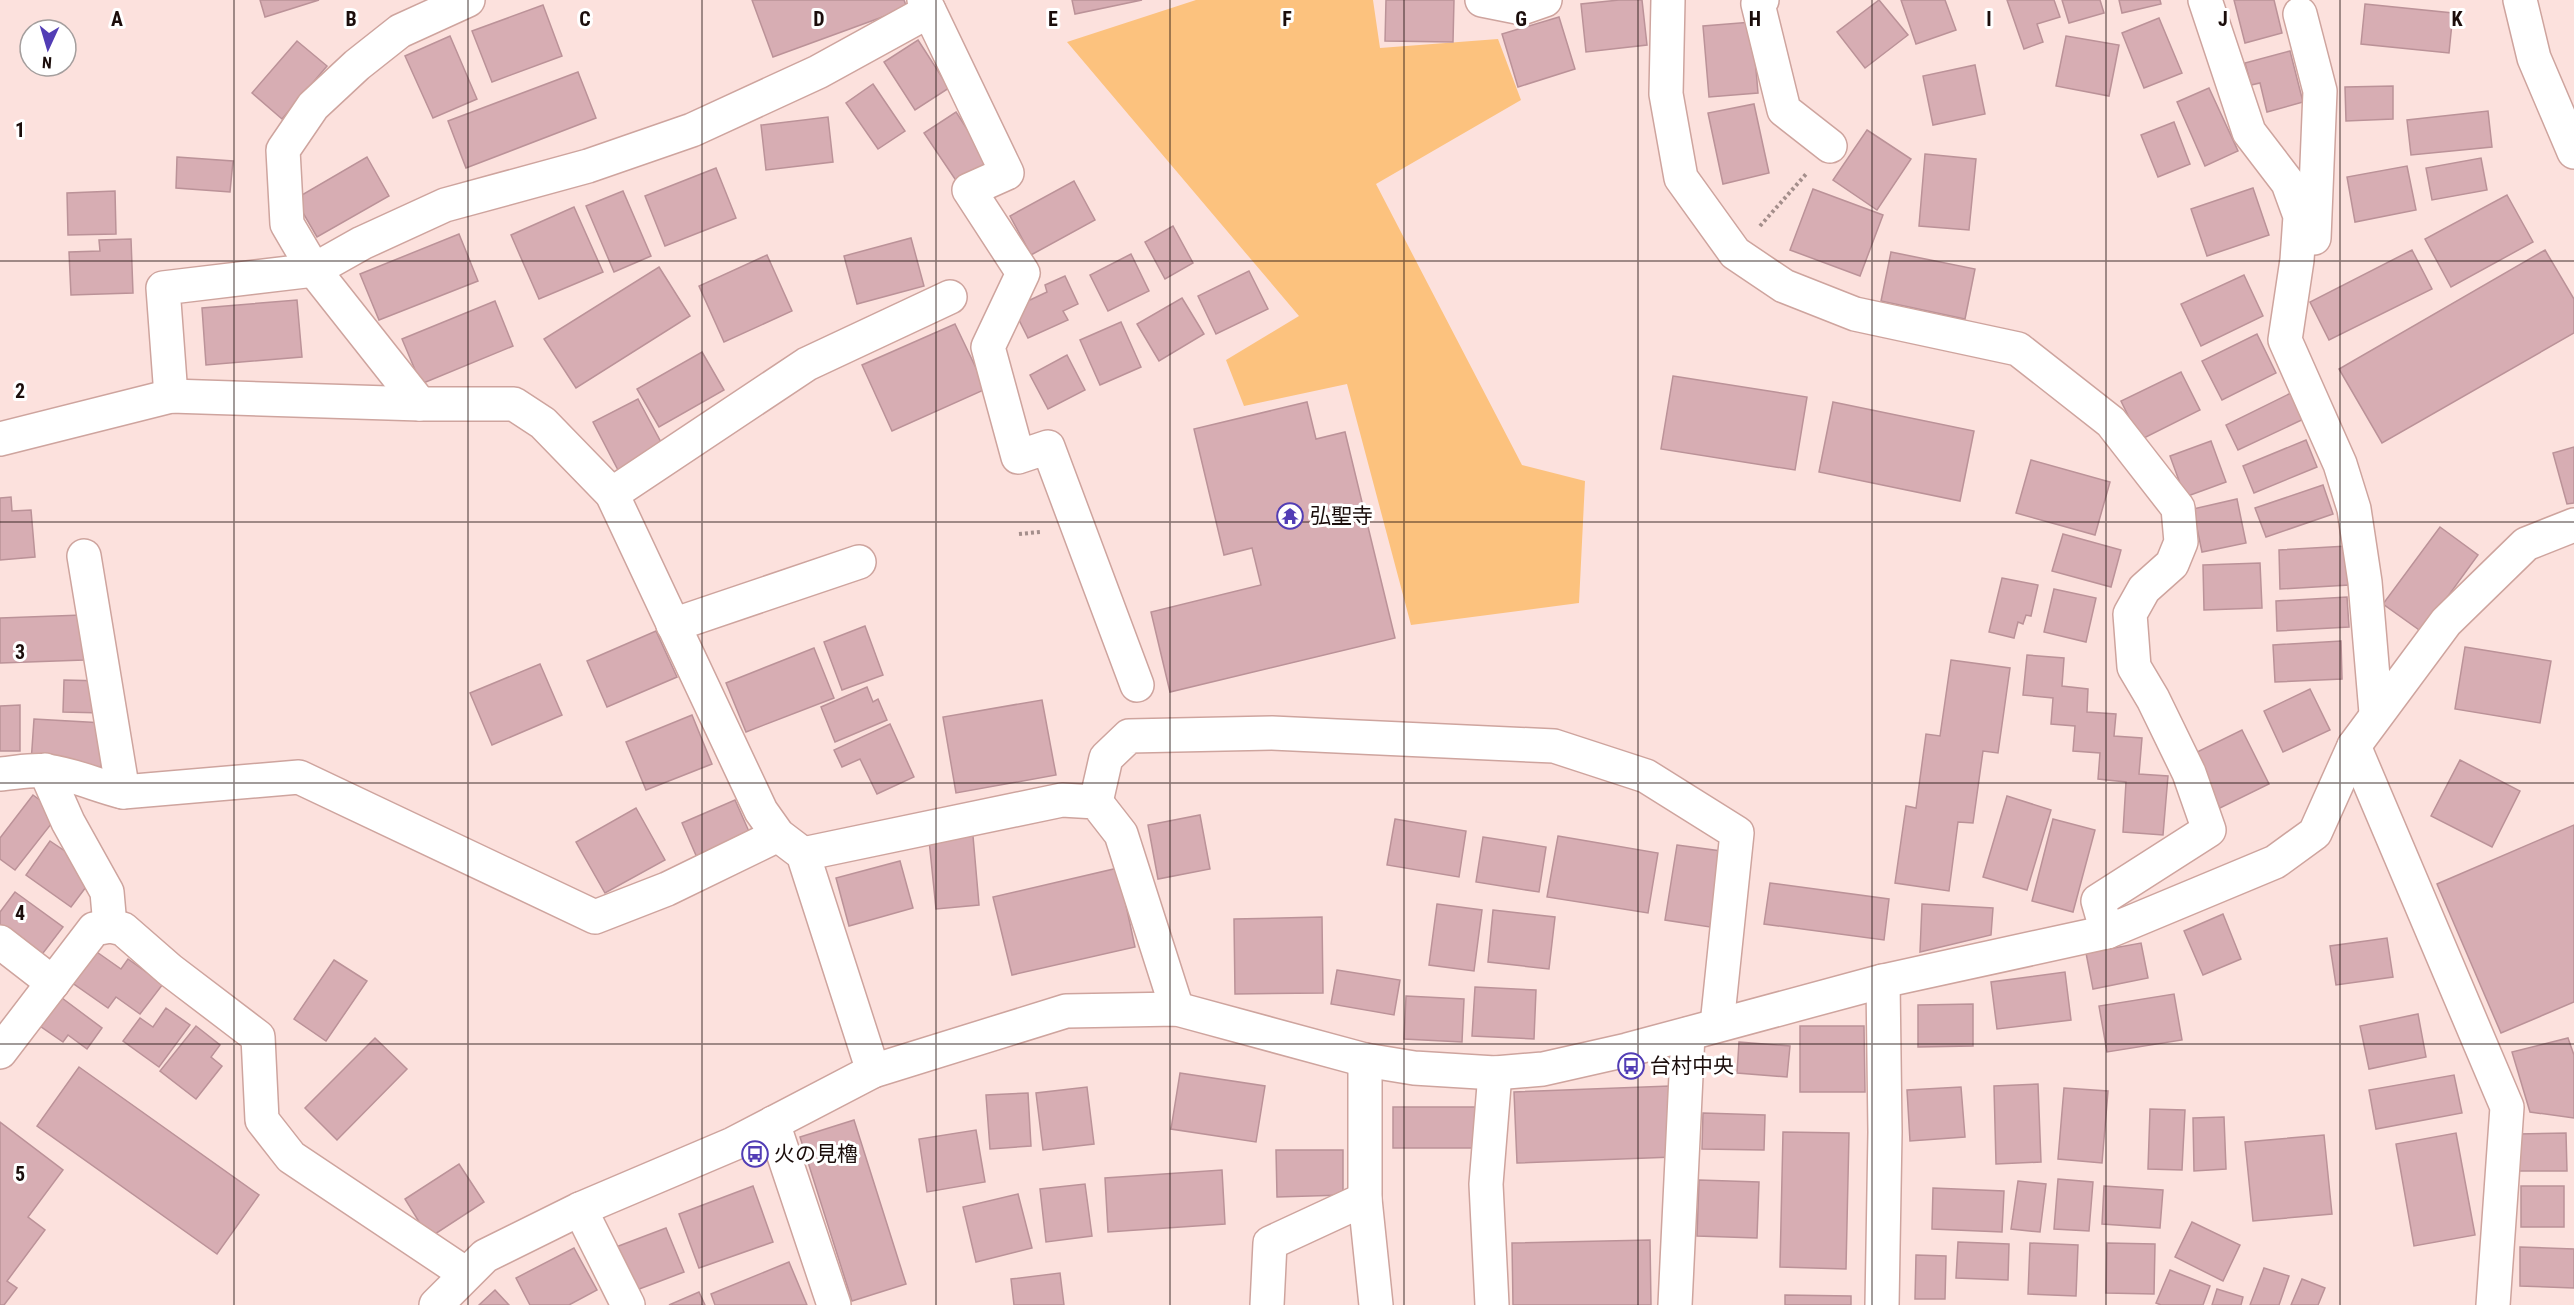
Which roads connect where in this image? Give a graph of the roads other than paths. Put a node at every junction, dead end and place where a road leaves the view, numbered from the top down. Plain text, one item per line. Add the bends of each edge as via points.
1 (468, 0) edge
2 (1482, 0) edge
3 (1545, 0) edge
4 (1668, 0) edge
5 (1762, 0) edge
6 (2205, 0) edge
7 (2520, 0) edge
8 (926, 5) edge
9 (2300, 14) dead end
10 (1830, 146) road end
11 (2574, 152) edge
12 (314, 270) junction
13 (2293, 286) junction
14 (950, 297) dead end
15 (171, 396) junction
16 (420, 404) junction
17 (0, 439) edge
18 (612, 494) junction
19 (2574, 525) edge
20 (84, 556) dead end
21 (859, 562) dead end
22 (673, 625) junction
23 (1137, 685) dead end
24 (2376, 713) junction
25 (2354, 746) junction
26 (45, 770) junction
27 (0, 774) edge
28 (123, 792) junction
29 (1096, 802) junction
30 (778, 835) junction
31 (803, 854) junction
32 (110, 926) junction
33 (2107, 932) junction
34 (0, 942) edge
35 (1883, 981) junction
36 (53, 983) junction
37 (1177, 1009) junction
38 (1703, 1029) junction
39 (0, 1052) edge
40 (1365, 1060) junction
41 (873, 1071) junction
42 (1495, 1073) junction
43 (773, 1122) junction
44 (1365, 1199) junction
45 (580, 1209) junction
46 (466, 1274) junction
47 (436, 1305) edge
48 (628, 1305) edge
49 (834, 1305) edge
50 (1267, 1305) edge
51 (1376, 1305) edge
52 (1492, 1305) edge
53 (1675, 1305) edge
54 (1882, 1305) edge
55 (2493, 1305) edge

1 - 12 street via 400,31 357,64 313,106 283,150 287,224
2 - 3 street via 1522,8
4 - 33 street via 1666,94 1681,178 1735,253 1784,286 1855,314 2018,349 2111,423 2178,508 2181,542 2172,564 2144,589 2130,614 2134,667 2189,773 2209,830 2098,901
5 - 10 street via 1758,4 1784,110
6 - 13 street via 2249,132 2288,183 2300,216
7 - 11 street via 2534,58
8 - 12 street via 818,72 692,130 588,166 445,205
8 - 23 street via 1007,173 969,190 1023,273 988,347 1018,457 1048,447
9 - 13 street via 2320,91 2313,267
12 - 15 street via 163,288
12 - 16 street
13 - 24 street via 2285,340 2340,464 2354,509 2365,582
14 - 18 street via 807,364
15 - 16 street
15 - 17 street
16 - 18 street via 514,404 543,423
18 - 22 street
19 - 24 street via 2526,544 2446,622
20 - 28 street
21 - 22 street
22 - 30 street via 761,811
24 - 25 street
25 - 33 street via 2315,833 2275,862
25 - 55 street via 2506,1107
26 - 27 street
26 - 28 street
26 - 32 street via 106,892
28 - 30 street via 299,777 595,917 667,889
29 - 31 street via 1062,800
29 - 37 street via 1121,834
29 - 38 street via 1106,758 1129,736 1272,733 1554,746 1646,776 1737,833
30 - 31 street
31 - 41 street
32 - 36 street via 94,929
32 - 46 street via 123,929 258,1037 262,1120 291,1157
33 - 35 street
34 - 36 street
35 - 38 street
35 - 54 street via 1886,1132
36 - 39 street
37 - 40 street
37 - 41 street via 1066,1011
38 - 42 street via 1543,1069
38 - 53 street
40 - 42 street via 1414,1068
40 - 44 street
41 - 43 street
42 - 52 street via 1486,1184
43 - 45 street via 733,1144
43 - 49 street
44 - 50 street via 1270,1243
44 - 51 street
45 - 46 street via 485,1256
45 - 48 street
46 - 47 street

